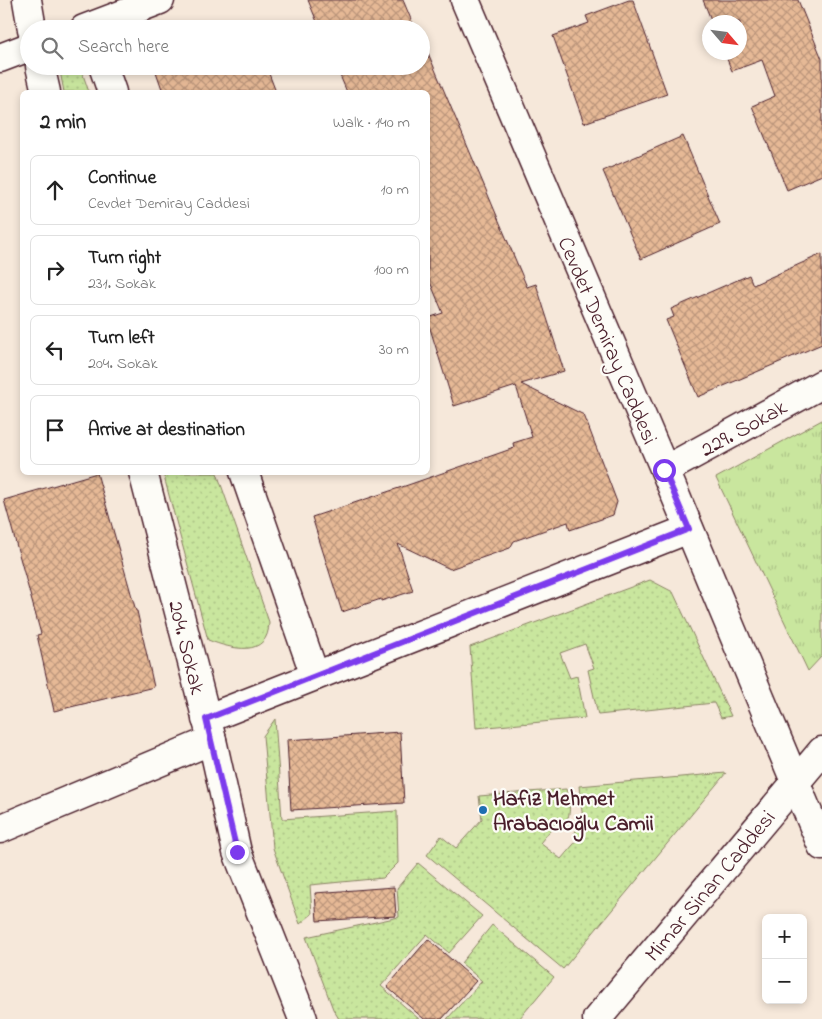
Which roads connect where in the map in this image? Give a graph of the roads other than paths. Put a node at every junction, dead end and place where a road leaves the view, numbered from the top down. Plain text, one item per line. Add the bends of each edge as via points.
1 (27, 0) edge
2 (160, 0) edge
3 (465, 0) edge
4 (30, 20) edge
5 (109, 20) edge
6 (20, 50) edge
7 (0, 58) edge
8 (42, 75) edge
9 (106, 75) edge
10 (46, 90) edge
11 (111, 90) edge
12 (822, 384) edge
13 (664, 470) junction
14 (144, 475) edge
15 (245, 475) edge
16 (689, 529) junction
17 (314, 676) junction
18 (209, 730) junction
19 (822, 751) edge
20 (795, 783) junction
21 (0, 829) edge
22 (822, 846) edge
23 (303, 1019) edge
24 (597, 1019) edge

1 - 4 street
2 - 5 street
3 - 13 street, Cevdet Demiray Caddesi
6 - 7 street
8 - 10 street
9 - 11 street
12 - 13 street, 229. Sokak
13 - 16 street, Cevdet Demiray Caddesi
14 - 18 street, 204. Sokak
15 - 17 street
16 - 17 street
16 - 20 street, Cevdet Demiray Caddesi
17 - 18 street
18 - 21 street
18 - 23 street, 204. Sokak via 237,852
19 - 20 street, Mimar Sinan Caddesi
20 - 22 street, Cevdet Demiray Caddesi
20 - 24 street, Mimar Sinan Caddesi

